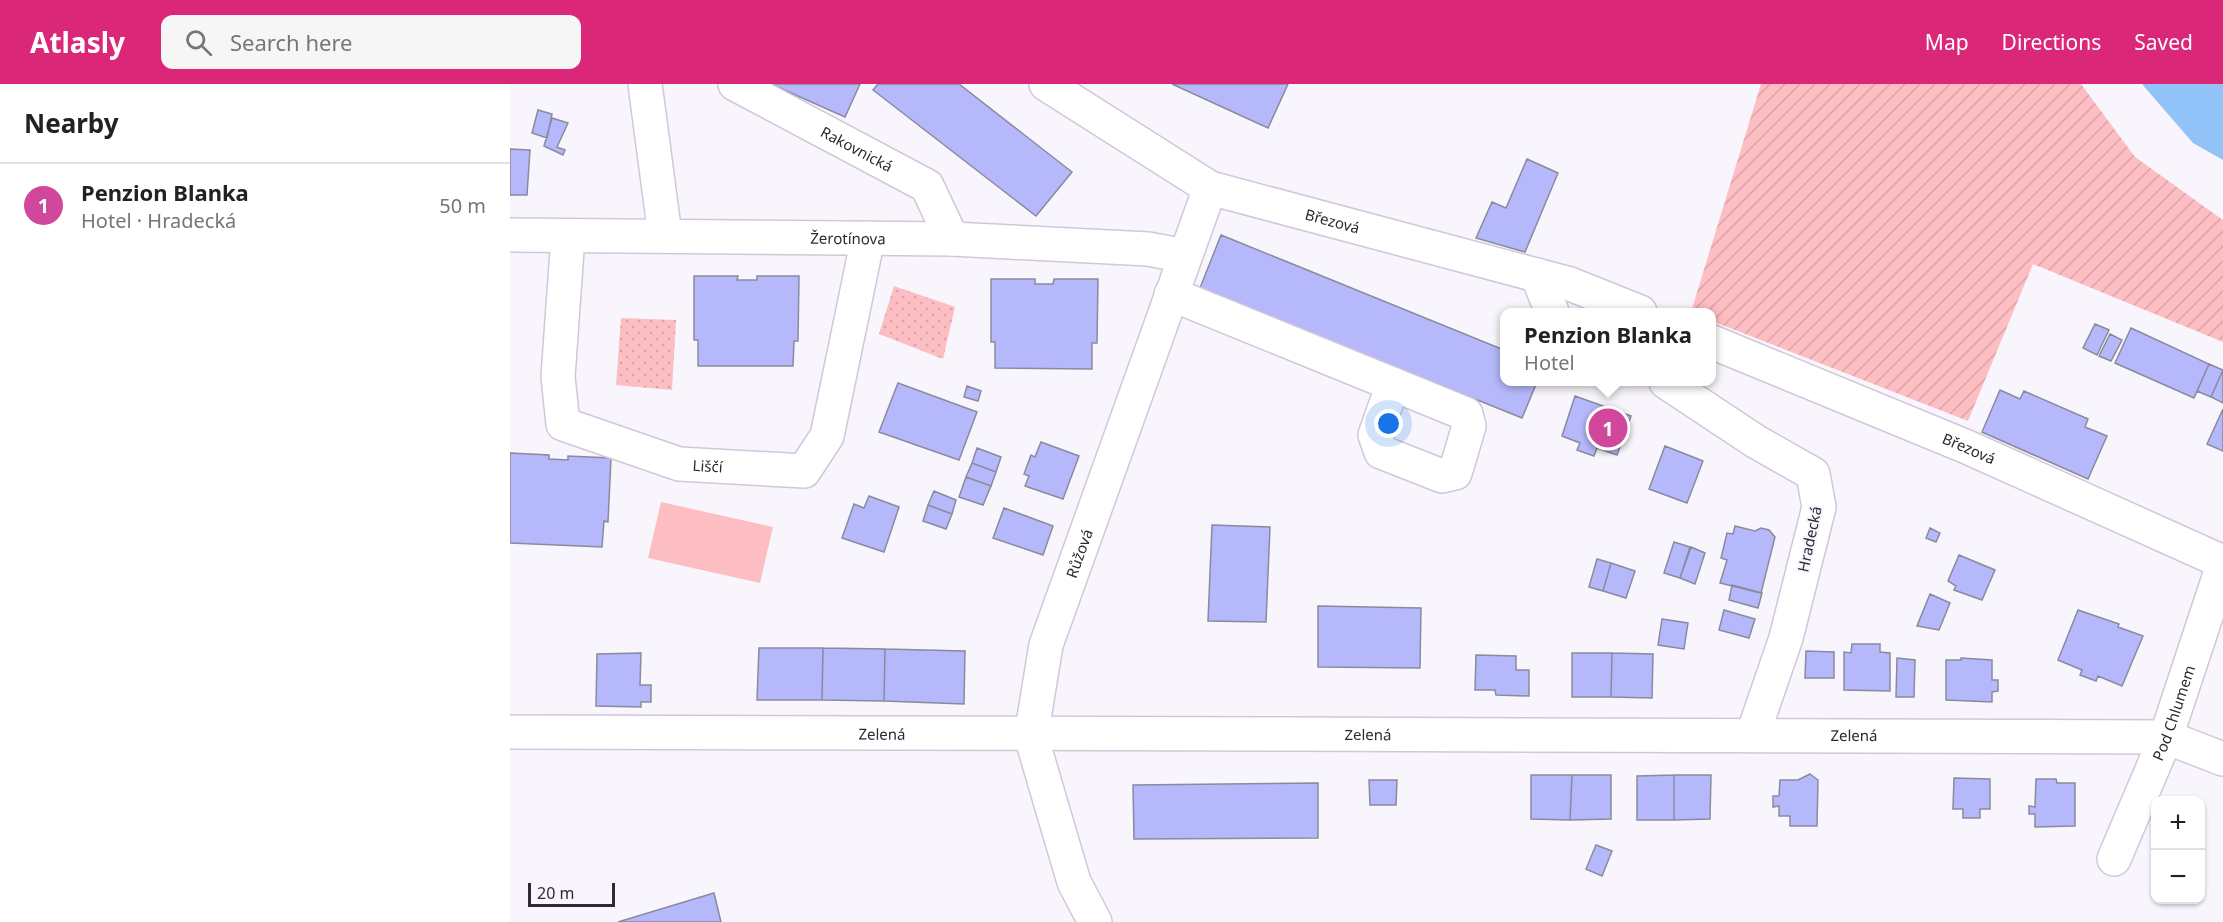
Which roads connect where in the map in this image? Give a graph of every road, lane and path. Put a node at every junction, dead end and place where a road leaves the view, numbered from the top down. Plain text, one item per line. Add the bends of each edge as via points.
1 (645, 84) edge
2 (735, 84) edge
3 (1046, 84) edge
4 (1210, 188) junction
5 (510, 235) edge
6 (665, 235) junction
7 (568, 236) junction
8 (868, 238) junction
9 (952, 239) junction
10 (1185, 256) junction
11 (1537, 275) junction
12 (1171, 294) junction
13 (1550, 308) edge
14 (1630, 308) edge
15 (1716, 344) edge
16 (1393, 384) dead end
17 (1673, 386) edge
18 (2223, 563) edge
19 (510, 732) edge
20 (1753, 734) junction
21 (1031, 736) junction
22 (2166, 737) junction
23 (2223, 759) edge
24 (2114, 859) dead end
25 (1095, 922) edge

1 - 6 street
2 - 9 street, Rakovnická via 927,186
3 - 4 street, Březová
4 - 10 street, Růžová
4 - 11 street, Březová
5 - 7 street, Žerotínova
6 - 7 street, Žerotínova
6 - 8 street, Žerotínova
7 - 8 street, Liščí via 558,377 563,424 679,464 804,471 827,436
8 - 9 street, Žerotínova
9 - 10 street, Žerotínova via 1148,249
10 - 12 street, Růžová
11 - 13 street
11 - 14 street, Březová
12 - 16 street
12 - 21 street, Růžová via 1046,645
15 - 18 street, Březová via 1967,447
17 - 20 street, Hradecká via 1755,441 1813,474 1819,507 1786,639
18 - 22 street, Pod Chlumem
19 - 21 street, Zelená
20 - 21 street, Zelená
20 - 22 street, Zelená
21 - 25 street, Růžová via 1074,882
22 - 23 street, Zelená
22 - 24 street, Pod Chlumem

